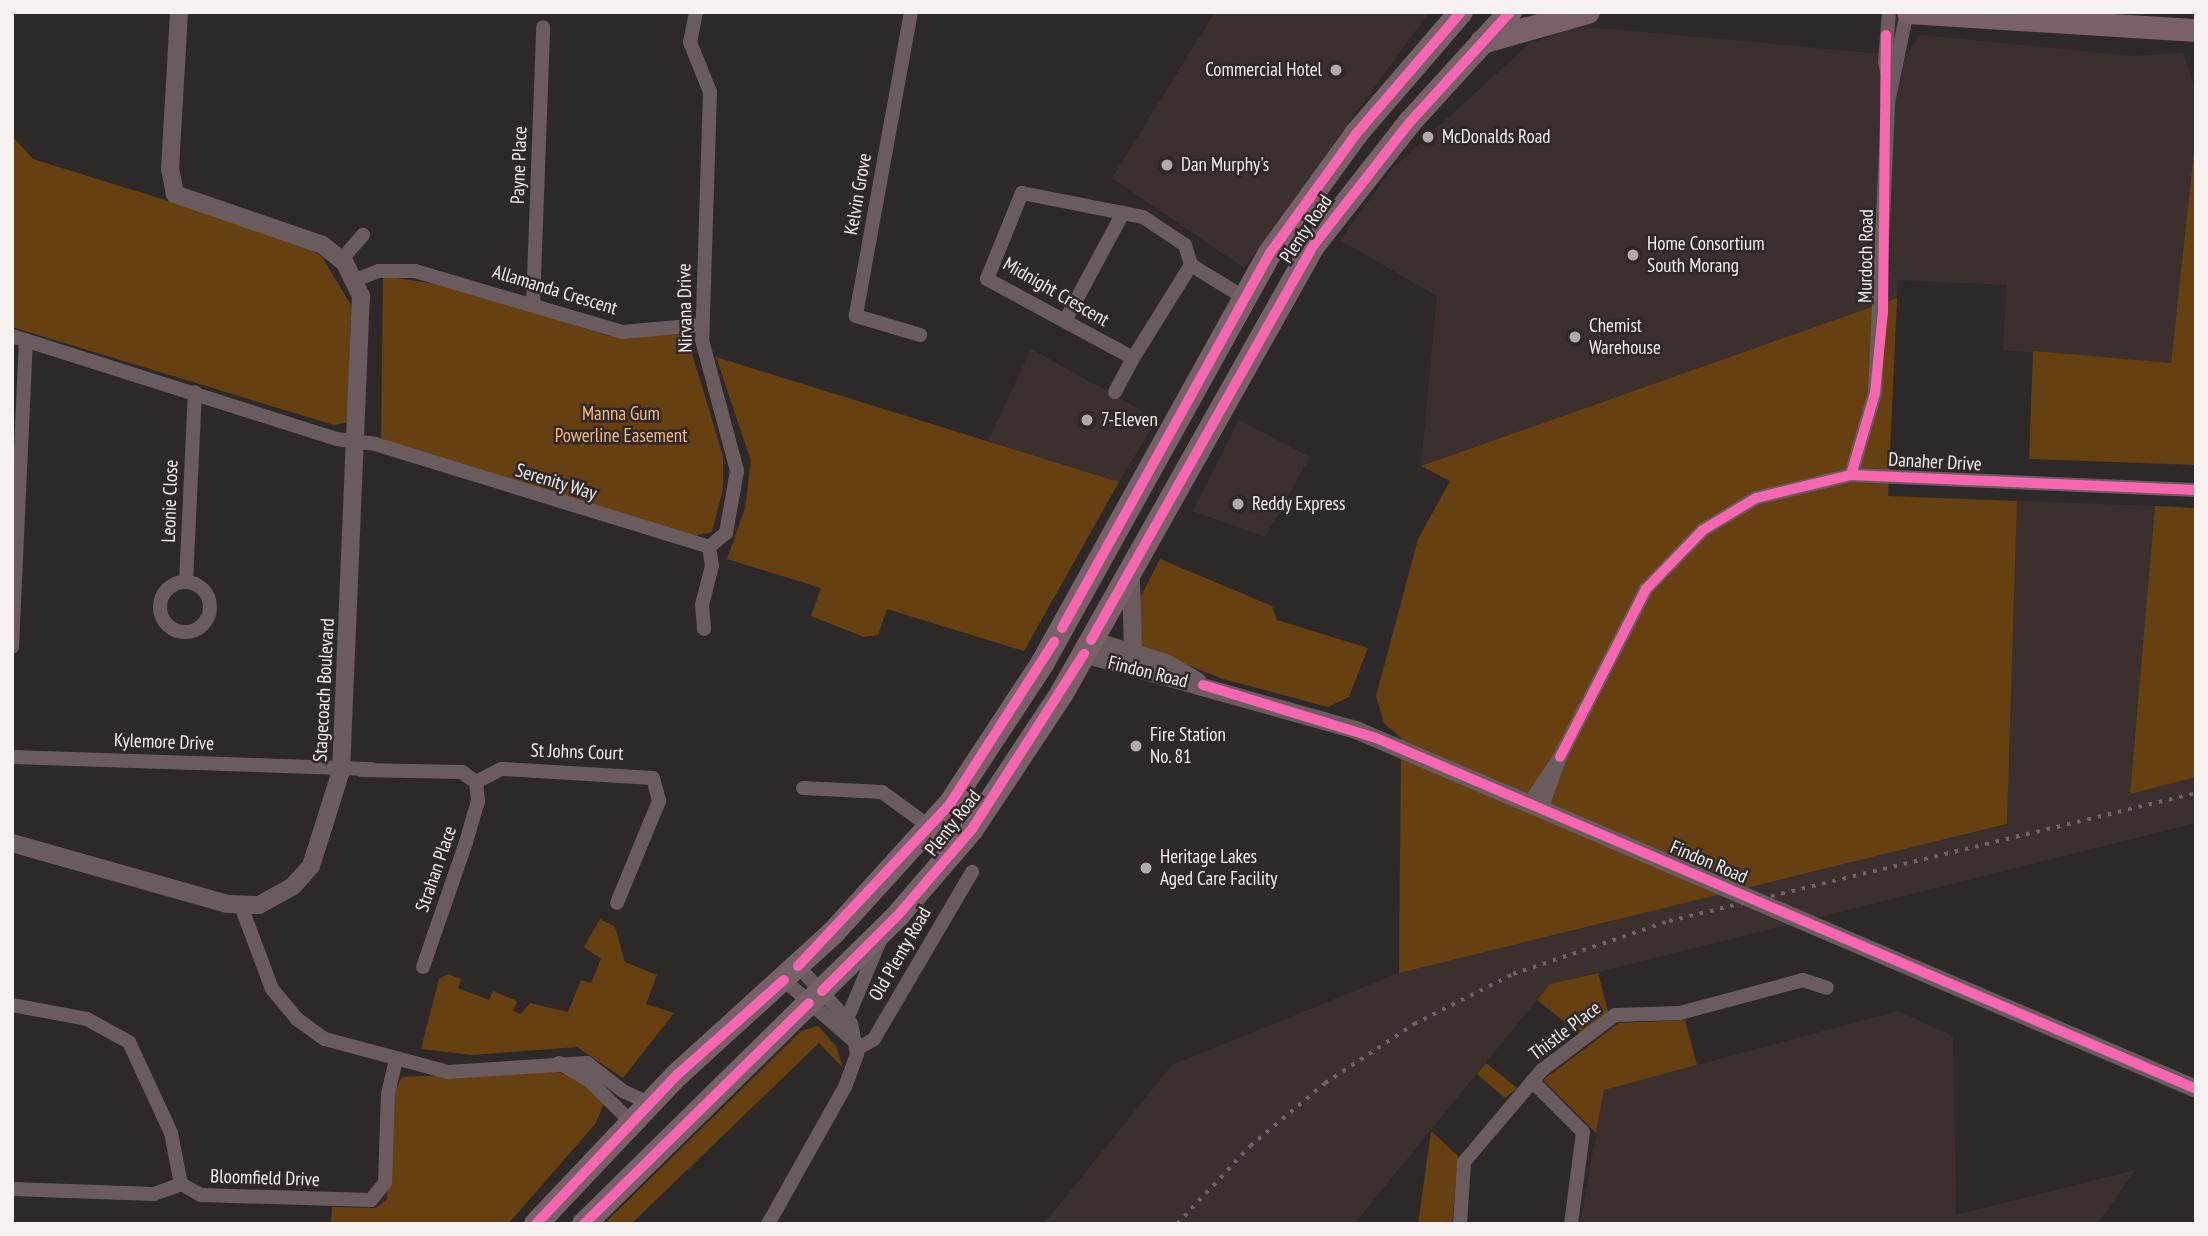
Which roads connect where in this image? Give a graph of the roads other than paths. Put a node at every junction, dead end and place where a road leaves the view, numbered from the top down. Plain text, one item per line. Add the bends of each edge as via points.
1 (179, 12) edge
2 (911, 12) edge
3 (1461, 12) edge
4 (1510, 12) edge
5 (1588, 12) edge
6 (1889, 12) edge
7 (1907, 12) edge
8 (695, 13) edge
9 (543, 27) dead end
10 (2196, 30) edge
11 (1482, 42) junction
12 (1890, 83) junction
13 (1123, 213) junction
14 (363, 235) dead end
15 (342, 259) junction
16 (1191, 265) junction
17 (357, 283) junction
18 (1243, 297) junction
19 (533, 305) junction
20 (1065, 321) junction
21 (701, 325) junction
22 (920, 335) dead end
23 (24, 339) edge
24 (1133, 358) junction
25 (1115, 392) dead end
26 (200, 393) junction
27 (357, 442) junction
28 (1852, 475) junction
29 (2196, 490) edge
30 (709, 547) junction
31 (1131, 570) junction
32 (187, 582) dead end
33 (704, 629) dead end
34 (1058, 635) junction
35 (12, 647) edge
36 (1087, 647) junction
37 (1133, 653) junction
38 (1203, 685) junction
39 (12, 744) edge
40 (13, 757) edge
41 (341, 768) junction
42 (476, 782) junction
43 (803, 788) dead end
44 (1535, 807) junction
45 (930, 827) junction
46 (12, 843) edge
47 (972, 872) dead end
48 (617, 903) dead end
49 (246, 906) junction
50 (890, 924) junction
51 (424, 967) dead end
52 (791, 973) junction
53 (1826, 988) dead end
54 (815, 997) junction
55 (12, 1004) edge
56 (847, 1018) junction
57 (856, 1046) junction
58 (396, 1060) junction
59 (557, 1062) junction
60 (1532, 1081) junction
61 (2196, 1089) edge
62 (649, 1103) junction
63 (690, 1117) junction
64 (631, 1122) junction
65 (181, 1184) junction
66 (14, 1190) edge
67 (536, 1224) edge
68 (584, 1224) edge
69 (768, 1224) edge
70 (1460, 1224) edge
71 (1571, 1224) edge

1 - 15 street via 174,139 177,185 220,210 317,242
2 - 22 street, Kelvin Grove via 856,316
3 - 18 highway, Plenty Road via 1311,191
4 - 11 highway, Plenty Road
5 - 11 highway
6 - 12 street, Murdoch Road via 1885,62
7 - 10 main road
7 - 12 street, Murdoch Road
8 - 21 street, Nirvana Drive via 690,42 710,92
9 - 19 street, Payne Place
11 - 31 highway, Plenty Road via 1313,246
12 - 28 street, Murdoch Road via 1875,393
13 - 16 street, Midnight Crescent via 1143,217 1185,245
13 - 20 street
13 - 20 street, Midnight Crescent via 1022,194 987,279
14 - 15 street
15 - 17 street
16 - 18 street, Midnight Crescent
16 - 24 street
17 - 19 street, Allamanda Crescent via 399,270
17 - 27 street
18 - 34 highway, Plenty Road
19 - 21 street, Allamanda Crescent via 622,332
20 - 24 street, Midnight Crescent
21 - 30 street, Nirvana Drive via 705,361 734,440 737,471 726,533
23 - 26 street, Serenity Way
23 - 35 street
24 - 25 street
26 - 27 street, Serenity Way
26 - 32 street, Leonie Close via 193,421
27 - 30 street, Serenity Way
27 - 41 street, Stagecoach Boulevard
28 - 29 street, Danaher Drive
28 - 44 street, Danaher Drive via 1756,498 1703,530 1674,557 1646,589
30 - 33 street via 712,566 702,605
31 - 36 highway, Plenty Road
31 - 37 street
34 - 36 highway, Findon Road
34 - 45 highway, Plenty Road via 980,762
36 - 37 street, Findon Road
36 - 38 street, Findon Road
36 - 50 highway, Plenty Road via 986,810
37 - 38 street, Findon Road
38 - 44 street, Findon Road via 1356,730
39 - 40 street
40 - 41 street, Kylemore Drive
41 - 42 street via 462,772
41 - 49 street, Stagecoach Boulevard via 311,866 281,895
42 - 48 street, St Johns Court via 502,769 653,778 659,801
42 - 51 street, Strahan Place via 478,801
43 - 45 street via 882,792
44 - 61 street, Findon Road
45 - 52 highway, Plenty Road
46 - 49 street
47 - 57 street, Old Plenty Road via 873,1039
49 - 58 street via 254,950 272,989 304,1025 342,1046
50 - 54 highway, Plenty Road
50 - 56 street
52 - 54 street
52 - 62 highway, Plenty Road
53 - 60 street, Thistle Place via 1803,980 1680,1013 1615,1015
54 - 56 street
54 - 57 street
54 - 63 highway, Plenty Road
55 - 65 street via 87,1019 129,1042 171,1133
56 - 57 street
57 - 69 street, Old Plenty Road via 845,1087
58 - 59 street via 459,1072
58 - 65 street, Bloomfield Drive via 388,1094 385,1183 375,1199 201,1195
59 - 62 street via 587,1063 622,1091
59 - 64 street via 589,1080
60 - 70 street, Thistle Place via 1464,1163
60 - 71 street via 1583,1132
62 - 64 highway, Plenty Road
63 - 64 highway via 651,1128
63 - 68 highway, Plenty Road
64 - 67 highway, Plenty Road
65 - 66 street, Bloomfield Drive via 154,1194

